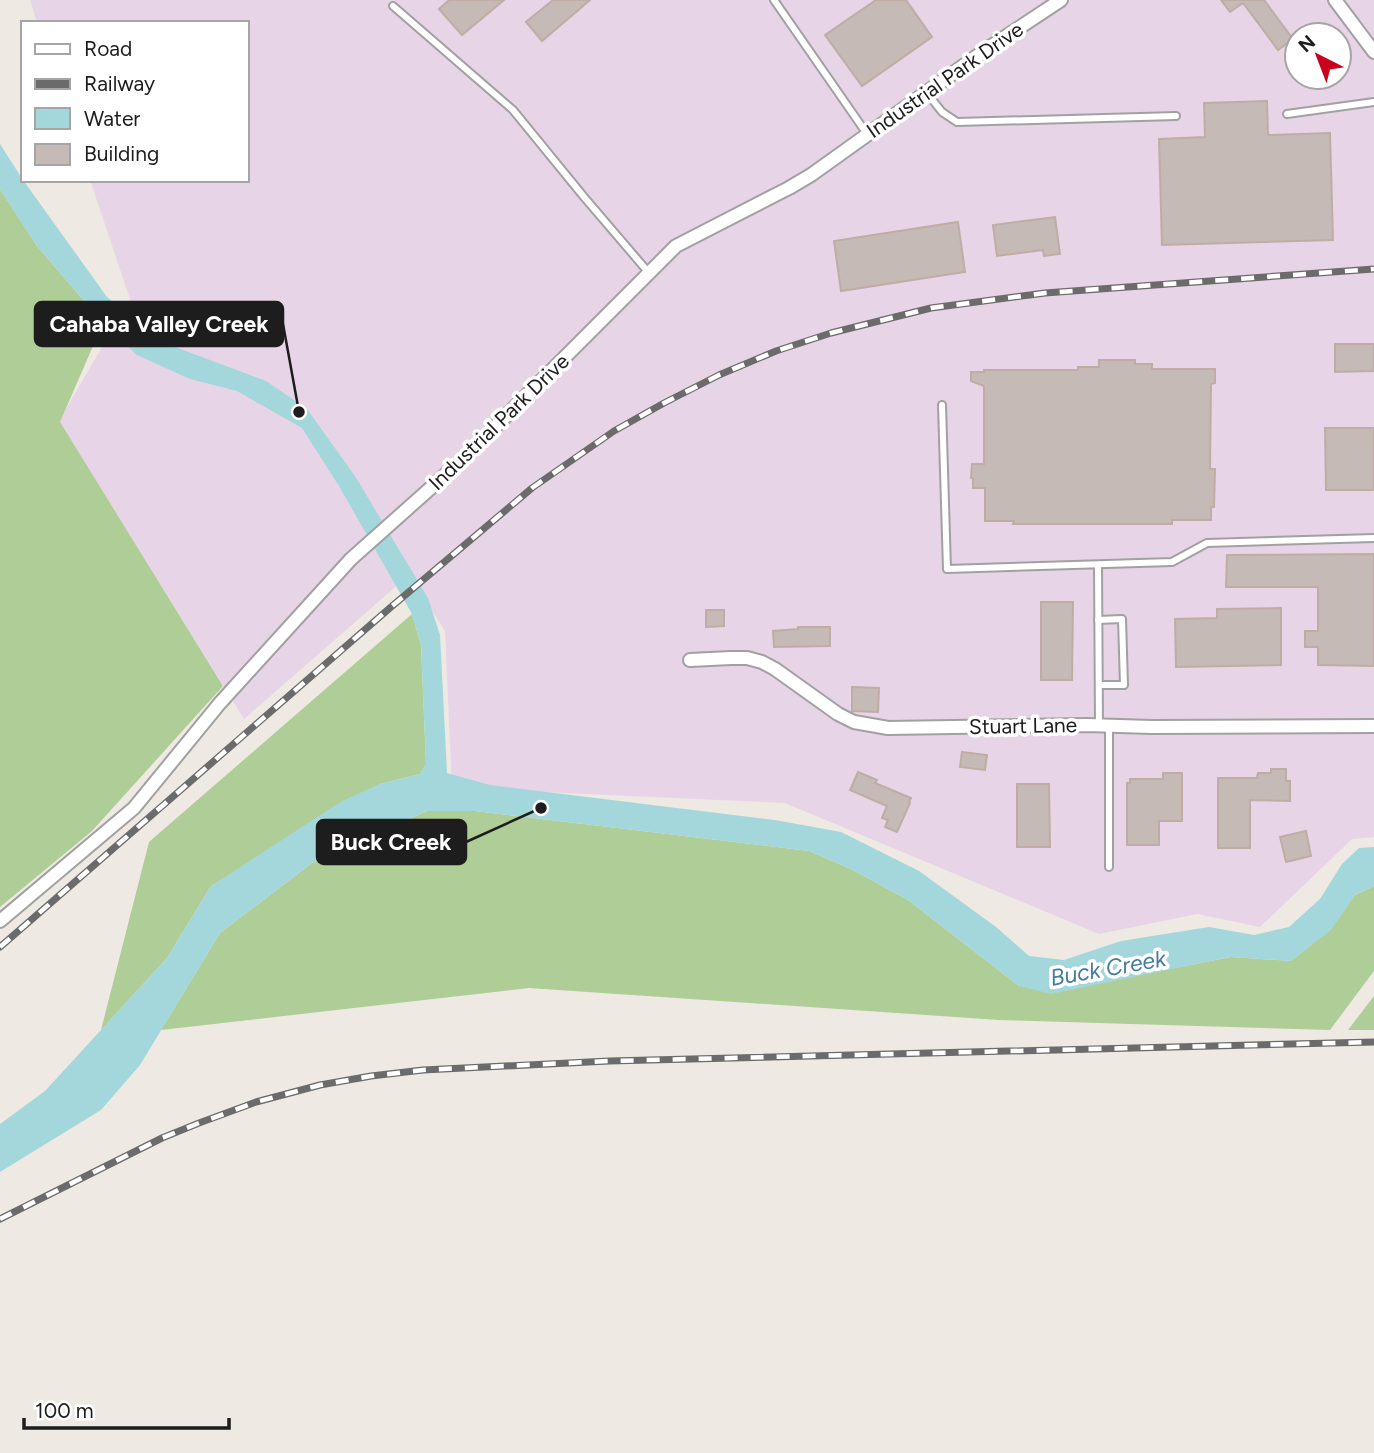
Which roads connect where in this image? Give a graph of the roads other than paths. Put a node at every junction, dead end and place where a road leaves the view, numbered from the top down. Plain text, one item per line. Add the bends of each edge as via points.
1 (774, 0) edge
2 (1061, 0) edge
3 (1335, 0) edge
4 (393, 6) dead end
5 (1374, 52) edge
6 (926, 91) junction
7 (1374, 102) edge
8 (1287, 114) dead end
9 (1176, 116) dead end
10 (867, 134) junction
11 (649, 273) junction
12 (942, 405) dead end
13 (1374, 538) edge
14 (1098, 565) junction
15 (1098, 620) junction
16 (690, 660) dead end
17 (1099, 685) junction
18 (1104, 726) junction
19 (1374, 726) edge
20 (1110, 867) dead end
21 (0, 921) edge

1 - 10 lane
2 - 6 street, Industrial Park Drive
3 - 5 street
4 - 11 lane via 513,110
6 - 9 lane via 942,112 957,122
6 - 10 street, Industrial Park Drive
7 - 8 lane
10 - 11 street, Industrial Park Drive via 800,181 676,246
11 - 21 street, Industrial Park Drive via 461,461 351,559 220,703 134,808
12 - 14 lane via 947,569
13 - 14 lane via 1207,543 1172,562
14 - 15 lane
15 - 17 lane
15 - 17 lane via 1122,619 1124,685
16 - 18 street, Stuart Lane via 731,657 762,662 838,714 870,726
17 - 18 lane
18 - 19 street, Stuart Lane
18 - 20 lane

